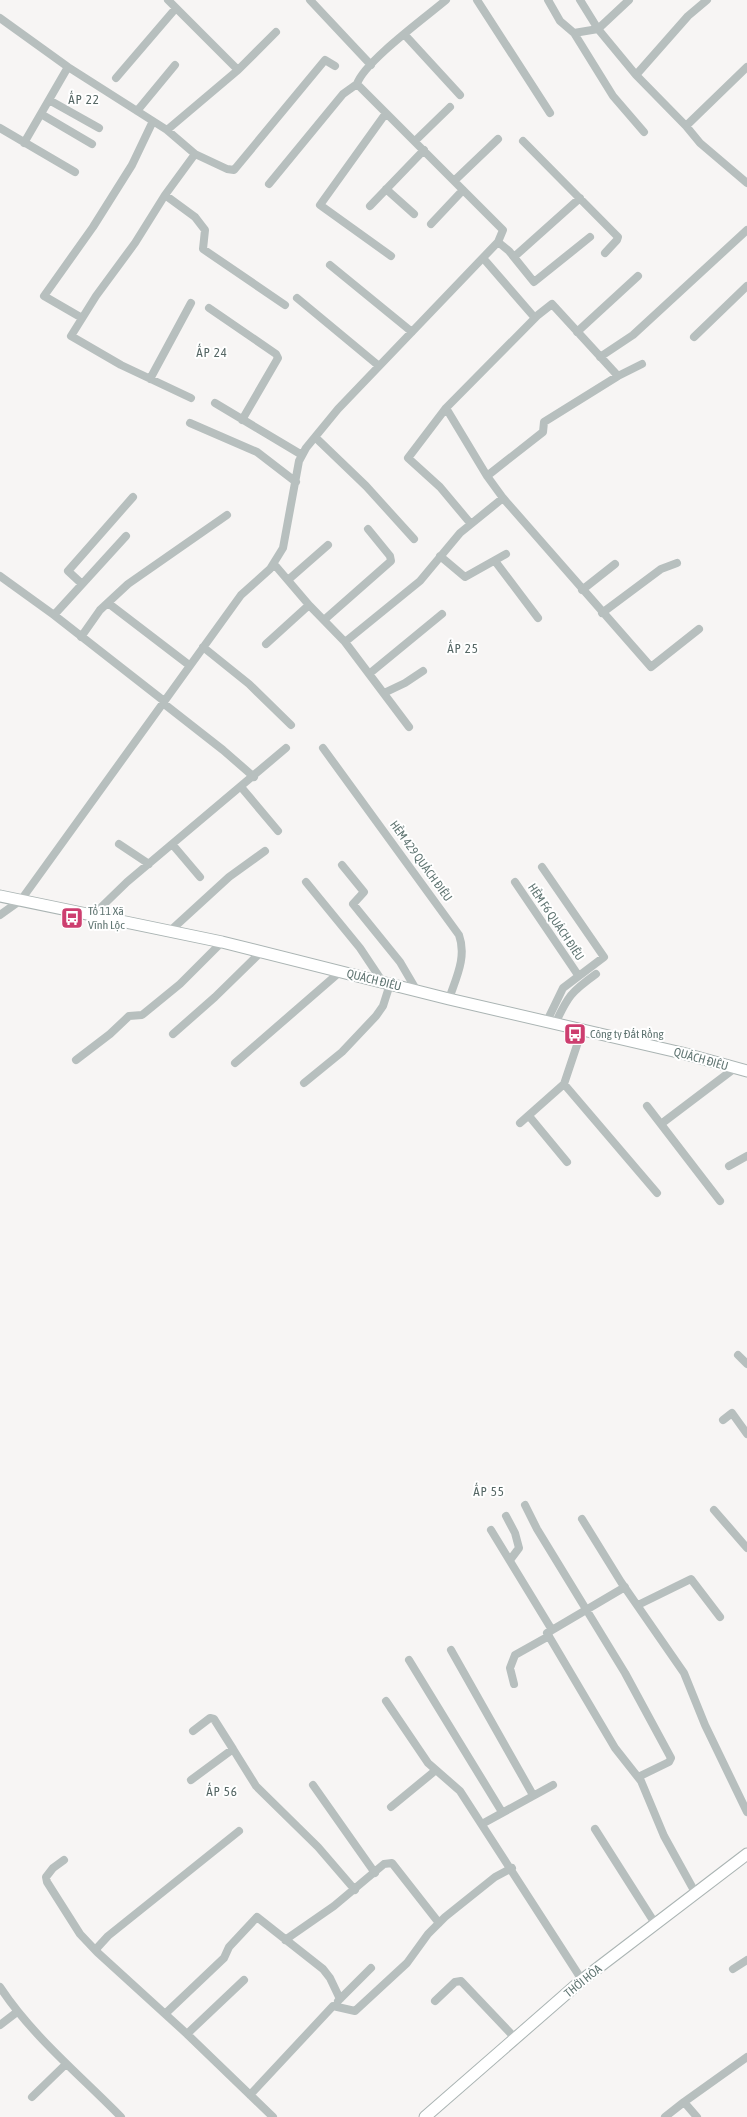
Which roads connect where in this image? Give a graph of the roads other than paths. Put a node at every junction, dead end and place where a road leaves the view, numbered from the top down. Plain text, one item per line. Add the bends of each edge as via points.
1 (168, 0) edge
2 (446, 0) edge
3 (477, 0) edge
4 (548, 0) edge
5 (580, 0) edge
6 (629, 0) edge
7 (707, 0) edge
8 (313, 1) edge
9 (176, 8) junction
10 (0, 18) edge
11 (598, 29) junction
12 (276, 32) dead end
13 (574, 33) junction
14 (404, 34) junction
15 (174, 65) dead end
16 (371, 65) junction
17 (336, 66) dead end
18 (68, 67) junction
19 (747, 67) edge
20 (238, 70) junction
21 (636, 75) junction
22 (116, 78) dead end
23 (357, 84) junction
24 (460, 95) dead end
25 (49, 100) junction
26 (450, 107) dead end
27 (137, 112) junction
28 (386, 113) junction
29 (550, 113) dead end
30 (41, 114) junction
31 (152, 121) junction
32 (686, 126) junction
33 (0, 128) edge
34 (99, 128) dead end
35 (167, 130) junction
36 (644, 132) dead end
37 (498, 139) dead end
38 (415, 141) junction
39 (523, 141) dead end
40 (24, 143) junction
41 (92, 144) dead end
42 (424, 150) junction
43 (195, 154) junction
44 (74, 172) dead end
45 (454, 181) junction
46 (747, 183) edge
47 (269, 184) dead end
48 (386, 189) junction
49 (463, 190) junction
50 (165, 195) junction
51 (580, 198) junction
52 (370, 206) dead end
53 (414, 214) dead end
54 (431, 224) dead end
55 (747, 230) edge
56 (590, 237) dead end
57 (498, 242) junction
58 (605, 253) dead end
59 (391, 256) dead end
60 (514, 257) junction
61 (483, 258) junction
62 (330, 265) dead end
63 (638, 276) dead end
64 (747, 286) edge
65 (297, 298) dead end
66 (191, 303) dead end
67 (285, 305) dead end
68 (209, 308) dead end
69 (82, 318) junction
70 (535, 318) junction
71 (412, 332) junction
72 (577, 332) junction
73 (694, 337) dead end
74 (600, 357) junction
75 (642, 364) dead end
76 (379, 366) junction
77 (618, 376) junction
78 (150, 379) junction
79 (191, 398) dead end
80 (215, 403) dead end
81 (446, 408) junction
82 (242, 420) junction
83 (190, 423) dead end
84 (315, 436) junction
85 (302, 455) junction
86 (487, 476) junction
87 (296, 482) junction
88 (133, 497) dead end
89 (503, 498) junction
90 (227, 515) dead end
91 (471, 524) junction
92 (368, 529) dead end
93 (126, 536) dead end
94 (414, 539) dead end
95 (328, 545) dead end
96 (506, 554) dead end
97 (440, 556) junction
98 (495, 561) junction
99 (677, 563) dead end
100 (274, 564) junction
101 (615, 564) dead end
102 (0, 576) edge
103 (288, 580) junction
104 (82, 584) junction
105 (582, 590) junction
106 (108, 603) junction
107 (309, 606) junction
108 (602, 613) junction
109 (442, 614) dead end
110 (54, 615) junction
111 (538, 618) dead end
112 (324, 620) junction
113 (699, 629) dead end
114 (81, 637) junction
115 (345, 642) junction
116 (266, 644) dead end
117 (203, 647) junction
118 (190, 665) junction
119 (422, 670) dead end
120 (369, 674) junction
121 (384, 693) junction
122 (163, 702) junction
123 (291, 725) dead end
124 (409, 727) dead end
125 (286, 748) dead end
126 (323, 748) dead end
127 (254, 777) junction
128 (241, 787) junction
129 (278, 831) dead end
130 (119, 844) dead end
131 (172, 844) junction
132 (265, 851) dead end
133 (149, 864) junction
134 (342, 865) dead end
135 (542, 867) dead end
136 (200, 877) dead end
137 (306, 882) dead end
138 (515, 882) dead end
139 (0, 896) edge
140 (21, 900) junction
141 (0, 915) edge
142 (92, 916) junction
143 (170, 931) junction
144 (222, 942) junction
145 (262, 951) junction
146 (341, 971) junction
147 (596, 974) dead end
148 (578, 975) junction
149 (386, 983) junction
150 (417, 991) junction
151 (449, 999) junction
152 (551, 1023) junction
153 (582, 1030) junction
154 (173, 1034) dead end
155 (76, 1060) dead end
156 (235, 1063) dead end
157 (735, 1068) junction
158 (747, 1071) edge
159 (304, 1083) dead end
160 (564, 1084) junction
161 (647, 1106) dead end
162 (529, 1116) junction
163 (520, 1122) dead end
164 (660, 1124) junction
165 (747, 1156) edge
166 (567, 1162) dead end
167 (729, 1166) dead end
168 (657, 1193) dead end
169 (720, 1201) dead end
170 (738, 1355) dead end
171 (747, 1364) edge
172 (723, 1420) dead end
173 (747, 1434) edge
174 (525, 1505) dead end
175 (714, 1510) dead end
176 (506, 1516) dead end
177 (582, 1519) dead end
178 (491, 1530) dead end
179 (747, 1548) edge
180 (510, 1560) junction
181 (625, 1587) junction
182 (638, 1606) junction
183 (587, 1609) junction
184 (720, 1617) dead end
185 (550, 1633) junction
186 (451, 1650) dead end
187 (409, 1660) dead end
188 (514, 1684) dead end
189 (386, 1701) dead end
190 (193, 1731) dead end
191 (233, 1749) junction
192 (436, 1770) junction
193 (638, 1777) junction
194 (191, 1780) dead end
195 (312, 1785) dead end
196 (553, 1785) dead end
197 (533, 1795) junction
198 (391, 1808) dead end
199 (502, 1812) junction
200 (747, 1812) edge
201 (482, 1824) junction
202 (595, 1829) dead end
203 (240, 1831) dead end
204 (747, 1855) edge
205 (64, 1860) dead end
206 (512, 1868) junction
207 (375, 1873) junction
208 (355, 1890) junction
209 (696, 1894) junction
210 (438, 1923) junction
211 (656, 1925) junction
212 (285, 1940) junction
213 (97, 1952) junction
214 (747, 1960) edge
215 (371, 1968) dead end
216 (733, 1969) dead end
217 (244, 1980) dead end
218 (582, 1980) junction
219 (0, 1987) edge
220 (340, 1999) junction
221 (435, 2001) dead end
222 (333, 2006) junction
223 (17, 2012) junction
224 (165, 2014) junction
225 (0, 2025) edge
226 (187, 2034) junction
227 (516, 2039) junction
228 (747, 2057) edge
229 (66, 2064) junction
230 (250, 2095) junction
231 (32, 2097) dead end
232 (684, 2102) junction
233 (121, 2117) edge
234 (273, 2117) edge
235 (425, 2117) edge
236 (665, 2117) edge
237 (697, 2117) edge

1 - 9 street
2 - 14 street
3 - 29 street
4 - 13 street via 560,21
5 - 11 street
6 - 11 street
7 - 21 street via 688,16
8 - 16 street
9 - 20 street
9 - 22 street
10 - 18 street
11 - 13 street
11 - 21 street
12 - 20 street
13 - 36 street via 613,96
14 - 16 street
14 - 24 street
15 - 27 street
16 - 23 street
17 - 43 street via 325,60 234,170 226,169
18 - 25 street
18 - 27 street
19 - 32 street
20 - 35 street
21 - 32 street
23 - 28 street
23 - 47 street via 342,94
25 - 30 street
25 - 34 street
26 - 38 street
27 - 31 street
28 - 38 street
28 - 59 street via 320,206
30 - 40 street
30 - 41 street
31 - 35 street
31 - 69 street via 132,165 93,227 44,296
32 - 46 street via 700,142
33 - 40 street
35 - 43 street
37 - 45 street
38 - 42 street
39 - 51 street
40 - 44 street
42 - 45 street
42 - 48 street
43 - 50 street
45 - 49 street
48 - 52 street
48 - 53 street
49 - 54 street
49 - 57 street via 503,230
50 - 67 street via 195,217 205,230 203,249
50 - 69 street
51 - 58 street via 618,237
51 - 60 street
55 - 74 street via 633,335
56 - 60 street via 534,282
57 - 60 street
57 - 61 street
61 - 70 street
61 - 71 street
62 - 71 street
63 - 72 street
64 - 73 street
65 - 76 street
66 - 78 street
68 - 82 street via 276,354 278,358
69 - 78 street via 72,337
70 - 72 street via 552,304
70 - 81 street
71 - 76 street
72 - 74 street
74 - 77 street
75 - 77 street
76 - 84 street
77 - 86 street via 544,422 543,432
78 - 79 street
80 - 82 street
81 - 86 street
81 - 91 street via 408,458 440,487
82 - 85 street
83 - 87 street via 257,452
84 - 85 street
84 - 94 street via 366,486
85 - 87 street
86 - 89 street
87 - 100 street via 283,548
88 - 104 street via 68,571
89 - 91 street
89 - 105 street
90 - 106 street via 128,584
91 - 97 street
92 - 112 street via 390,556 391,562
93 - 104 street
95 - 103 street
96 - 98 street
97 - 98 street via 464,577
97 - 115 street via 420,581
98 - 111 street
99 - 108 street via 661,569
100 - 103 street
100 - 117 street via 241,595
101 - 105 street
102 - 110 street
103 - 107 street
104 - 110 street
105 - 108 street
106 - 114 street
106 - 118 street
107 - 112 street
107 - 116 street
108 - 113 street via 651,667
109 - 120 street
110 - 114 street
112 - 115 street
114 - 122 street
115 - 120 street
117 - 118 street
117 - 123 street via 249,684
118 - 122 street
119 - 121 street via 405,683
120 - 121 street
121 - 124 street
122 - 127 street
122 - 140 street
125 - 127 street
126 - 151 street, HẺM 429 QUÁCH ĐIÊU via 459,935 463,946 462,954
127 - 128 street
128 - 129 street
128 - 131 street
130 - 133 street
131 - 133 street
131 - 136 street
132 - 143 street via 229,877
133 - 142 street
134 - 150 street via 364,892 353,904 400,962
135 - 148 street via 604,957
137 - 149 street
138 - 148 street, HẺM F6 QUÁCH ĐIÊU
139 - 140 main road, QUÁCH ĐIÊU
140 - 141 street
140 - 142 main road, QUÁCH ĐIÊU
142 - 143 main road, QUÁCH ĐIÊU
143 - 144 main road, QUÁCH ĐIÊU
144 - 145 main road, QUÁCH ĐIÊU
144 - 155 street via 180,984 142,1015 129,1016
145 - 146 main road, QUÁCH ĐIÊU
145 - 154 street
146 - 149 main road, QUÁCH ĐIÊU
146 - 156 street
147 - 152 street via 574,990
148 - 152 street via 563,988
149 - 150 main road, QUÁCH ĐIÊU
149 - 159 street via 385,1002 376,1016 342,1052
150 - 151 main road, QUÁCH ĐIÊU
151 - 152 main road, QUÁCH ĐIÊU
152 - 153 main road, QUÁCH ĐIÊU
153 - 157 main road, QUÁCH ĐIÊU
153 - 160 street
157 - 158 main road, QUÁCH ĐIÊU
157 - 164 street
160 - 162 street
160 - 168 street
161 - 164 street
162 - 163 street
162 - 166 street
164 - 169 street
165 - 167 street
170 - 171 street
172 - 173 street via 732,1413
174 - 183 street
175 - 179 street
176 - 180 street via 519,1542 519,1548
177 - 181 street
178 - 180 street
180 - 185 street
181 - 182 street
181 - 183 street
182 - 184 street via 691,1579
182 - 200 street via 684,1673 705,1725
183 - 185 street
183 - 193 street via 625,1672 671,1758 669,1762
185 - 188 street via 516,1655 510,1668
185 - 193 street via 615,1748
186 - 197 street
187 - 199 street
189 - 192 street via 428,1763
190 - 191 street via 210,1718 214,1719
191 - 194 street
191 - 208 street via 256,1786 318,1847
192 - 198 street
192 - 201 street via 460,1791
193 - 209 street via 664,1836
195 - 207 street
196 - 197 street
197 - 199 street
199 - 201 street
201 - 206 street
202 - 211 street
203 - 213 street via 108,1936
204 - 209 main road, THỚI HÒA
205 - 213 street via 46,1877 47,1882 80,1934
206 - 210 street via 469,1896
206 - 218 street
207 - 208 street
207 - 210 street via 384,1864 392,1863
208 - 212 street
209 - 211 main road, THỚI HÒA
210 - 222 street via 407,1963 356,2011
211 - 218 main road, THỚI HÒA
212 - 220 street via 323,1969
212 - 224 street via 257,1918 229,1946 224,1958
213 - 224 street
214 - 216 street
215 - 220 street
217 - 226 street
218 - 227 main road, THỚI HÒA
219 - 223 street
220 - 222 street
221 - 227 street via 460,1981
222 - 230 street
223 - 225 street
223 - 229 street
224 - 226 street
226 - 230 street
227 - 235 main road, THỚI HÒA
228 - 232 street
229 - 231 street
229 - 233 street
230 - 234 street
232 - 236 street
232 - 237 street

